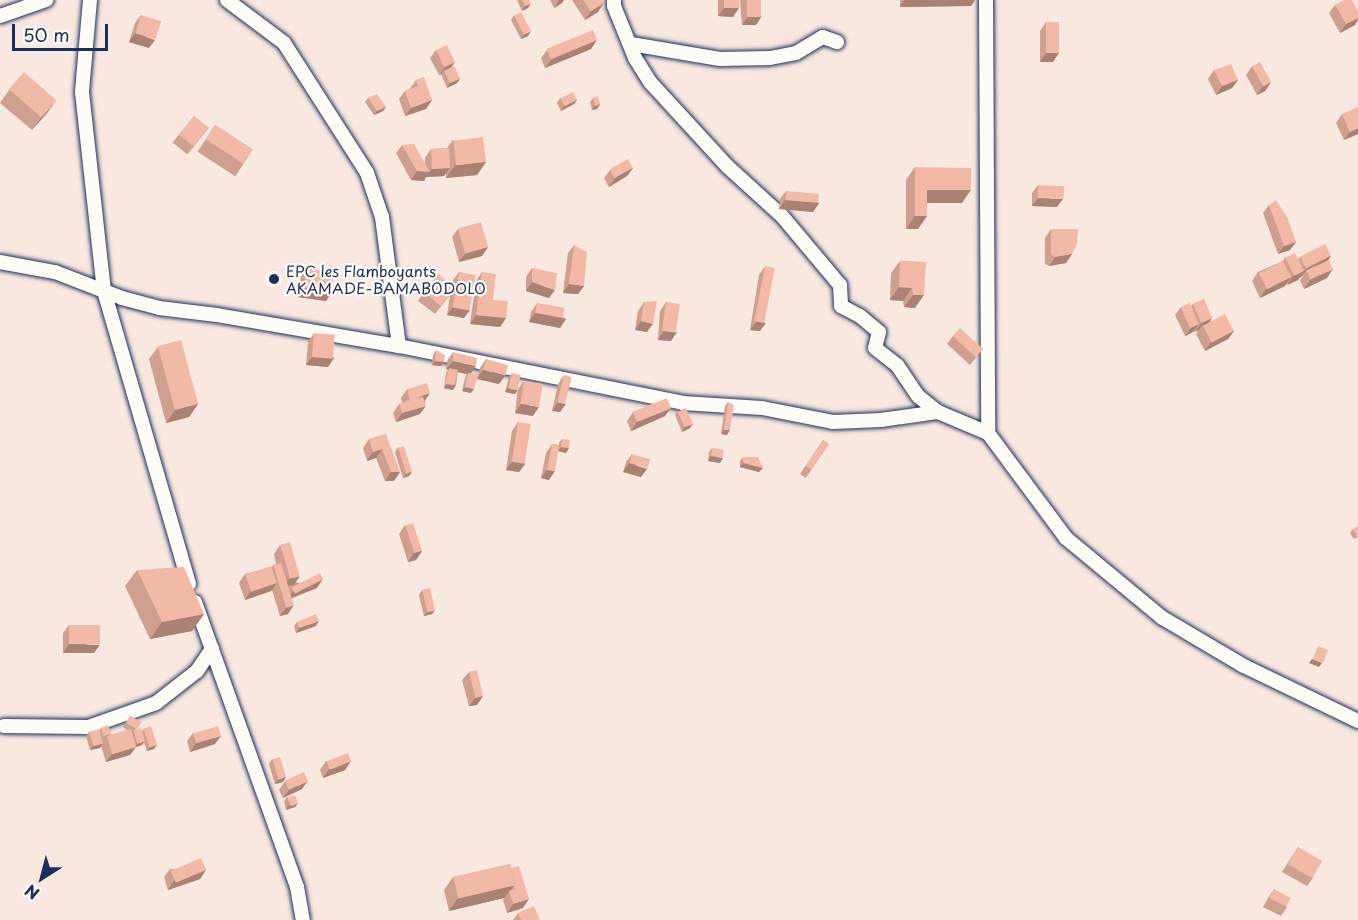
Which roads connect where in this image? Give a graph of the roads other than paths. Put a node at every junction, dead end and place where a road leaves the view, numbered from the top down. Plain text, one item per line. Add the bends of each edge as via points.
1 (46, 0) edge
2 (90, 0) edge
3 (227, 0) edge
4 (614, 0) edge
5 (986, 0) edge
6 (0, 16) edge
7 (837, 42) dead end
8 (631, 44) junction
9 (0, 262) edge
10 (104, 291) junction
11 (399, 346) junction
12 (938, 412) junction
13 (988, 433) junction
14 (212, 649) junction
15 (1358, 721) edge
16 (4, 726) dead end
17 (303, 920) edge

1 - 6 street
2 - 10 street via 82,92
3 - 11 street via 284,43 367,172 382,217
4 - 8 street
5 - 13 street
7 - 8 street via 823,37 796,53 720,59
8 - 12 street via 650,82 727,166 782,216 840,285 841,306 879,332 875,348 897,365 918,396
9 - 10 street via 55,272
10 - 11 street via 159,308
10 - 14 street via 179,557
11 - 12 street via 683,403 762,408 832,422
12 - 13 street
13 - 15 street via 1066,538 1161,617 1244,666
14 - 16 street via 197,671 156,703 88,727
14 - 17 street via 297,887

